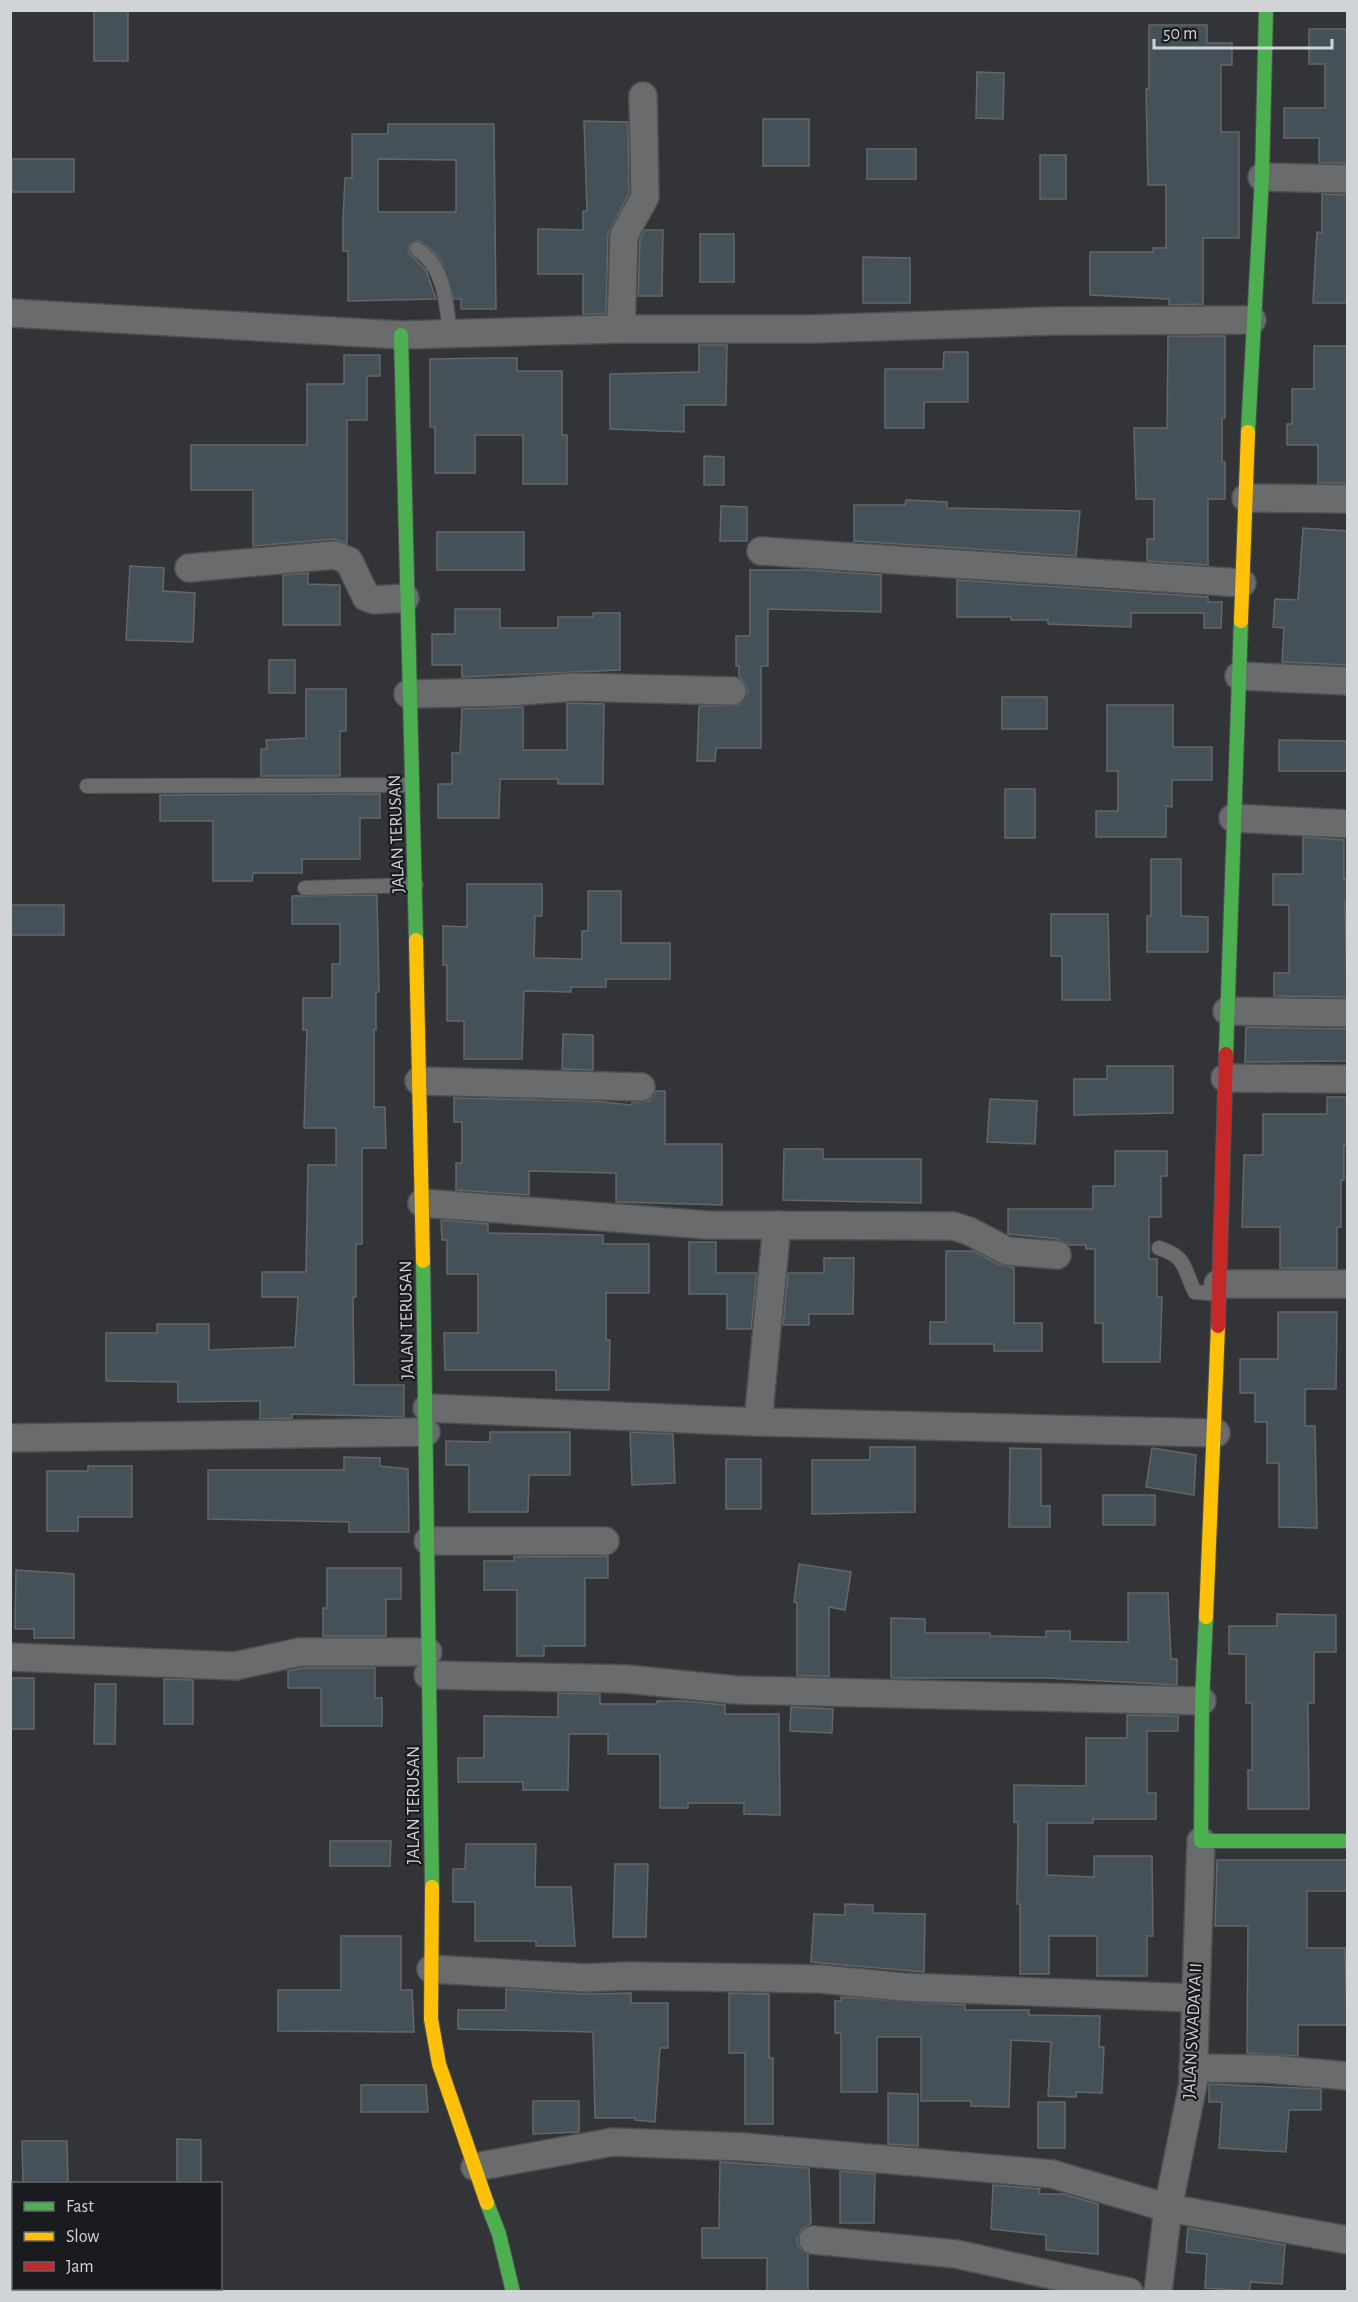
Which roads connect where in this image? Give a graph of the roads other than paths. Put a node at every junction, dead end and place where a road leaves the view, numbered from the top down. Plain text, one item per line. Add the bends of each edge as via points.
1 (1266, 10) edge
2 (643, 96) dead end
3 (1262, 177) junction
4 (1347, 179) edge
5 (417, 249) dead end
6 (10, 313) edge
7 (1252, 320) junction
8 (621, 329) junction
9 (450, 333) junction
10 (400, 334) junction
11 (1246, 498) junction
12 (1347, 499) edge
13 (761, 551) dead end
14 (189, 568) dead end
15 (1242, 583) junction
16 (405, 598) junction
17 (1239, 676) junction
18 (1347, 681) edge
19 (732, 691) dead end
20 (408, 694) junction
21 (412, 785) junction
22 (87, 786) dead end
23 (1233, 818) junction
24 (1347, 824) edge
25 (416, 885) junction
26 (305, 888) dead end
27 (1227, 1011) junction
28 (1347, 1013) edge
29 (1225, 1078) junction
30 (1347, 1079) edge
31 (419, 1081) junction
32 (641, 1087) dead end
33 (422, 1203) junction
34 (777, 1225) junction
35 (1159, 1248) dead end
36 (1057, 1255) dead end
37 (1347, 1284) edge
38 (1218, 1289) junction
39 (426, 1420) junction
40 (758, 1422) junction
41 (1216, 1433) junction
42 (10, 1438) edge
43 (428, 1541) junction
44 (605, 1541) dead end
45 (10, 1657) edge
46 (428, 1663) junction
47 (1202, 1701) junction
48 (1201, 1841) junction
49 (1347, 1841) edge
50 (431, 1969) junction
51 (1195, 1998) junction
52 (1193, 2068) junction
53 (1347, 2076) edge
54 (475, 2167) junction
55 (1168, 2208) junction
56 (813, 2240) dead end
57 (1347, 2240) edge
58 (1158, 2290) edge
59 (513, 2292) edge
60 (1129, 2292) edge

1 - 3 street
2 - 8 street via 645,196 624,235
3 - 4 street
3 - 7 street
5 - 9 lane via 431,258 443,287
6 - 10 street
7 - 8 street
7 - 11 street
8 - 9 street
9 - 10 street
10 - 16 street, JALAN TERUSAN
11 - 12 street
11 - 15 street
13 - 15 street
14 - 16 street via 335,555 349,561 366,597
15 - 17 street
16 - 20 street, JALAN TERUSAN
17 - 18 street
17 - 23 street
19 - 20 street via 574,687
20 - 21 street, JALAN TERUSAN
21 - 22 lane
21 - 25 street, JALAN TERUSAN
23 - 24 street
23 - 27 street
25 - 26 lane
25 - 31 street, JALAN TERUSAN
27 - 28 street
27 - 29 street
29 - 30 street
29 - 38 street
31 - 32 street
31 - 33 street, JALAN TERUSAN
33 - 34 street via 707,1225
33 - 39 street, JALAN TERUSAN
34 - 36 street via 953,1226 1007,1251
34 - 40 street
35 - 38 lane via 1182,1261 1195,1292
37 - 38 street
38 - 41 street
39 - 40 street
39 - 42 street
39 - 43 street, JALAN TERUSAN
40 - 41 street
41 - 47 street
43 - 44 street
43 - 46 street, JALAN TERUSAN
45 - 46 street via 235,1666 300,1652
46 - 47 street via 747,1690
46 - 50 street, JALAN TERUSAN
47 - 48 street
48 - 49 street
48 - 51 street, JALAN SWADAYA II
50 - 51 street via 586,1978 821,1979 903,1987
50 - 54 street, JALAN TERUSAN via 431,2019 439,2064
51 - 52 street, JALAN SWADAYA II
52 - 53 street
52 - 55 street, JALAN SWADAYA II
54 - 55 street via 580,2146 669,2142 1052,2174
54 - 59 street, JALAN TERUSAN via 499,2234
55 - 57 street
55 - 58 street, JALAN SWADAYA II
56 - 60 street via 956,2254

